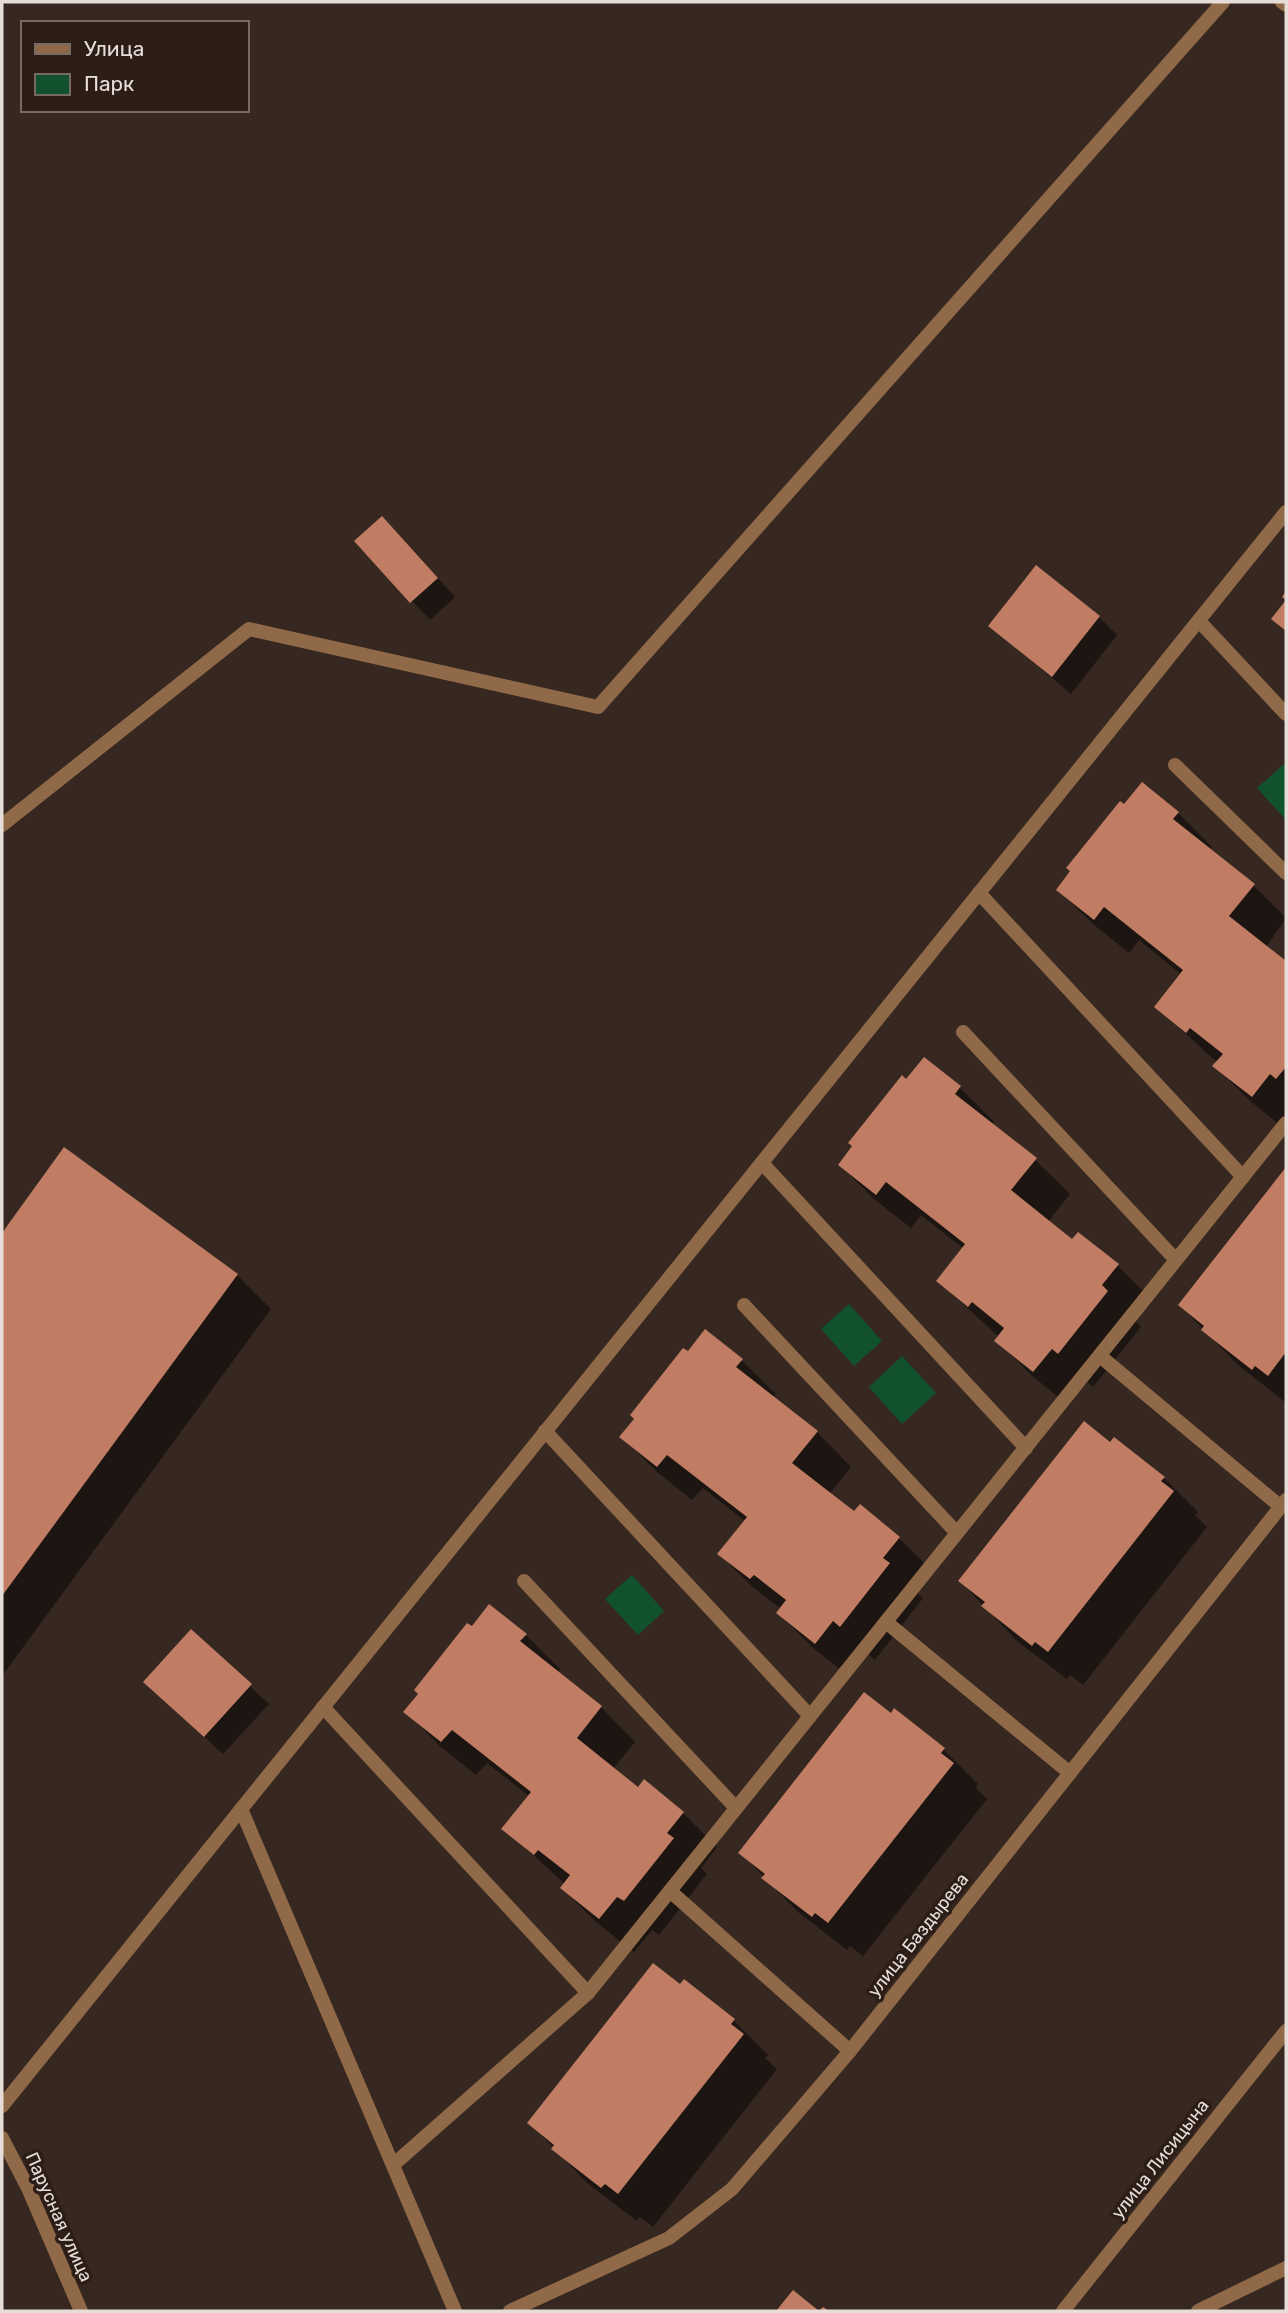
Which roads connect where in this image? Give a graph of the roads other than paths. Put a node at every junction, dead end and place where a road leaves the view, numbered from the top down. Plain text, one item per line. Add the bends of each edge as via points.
1 (1223, 2) edge
2 (1282, 2) edge
3 (1286, 5) edge
4 (1286, 512) edge
5 (1199, 621) junction
6 (1286, 714) edge
7 (1175, 765) dead end
8 (2, 825) edge
9 (1286, 873) edge
10 (979, 893) junction
11 (963, 1032) dead end
12 (1286, 1123) edge
13 (762, 1163) junction
14 (1243, 1177) junction
15 (1176, 1260) junction
16 (744, 1305) dead end
17 (1100, 1356) junction
18 (545, 1431) junction
19 (1026, 1448) junction
20 (1284, 1503) edge
21 (957, 1533) junction
22 (524, 1581) dead end
23 (886, 1622) junction
24 (323, 1707) junction
25 (810, 1716) junction
26 (1070, 1773) junction
27 (736, 1808) junction
28 (240, 1809) junction
29 (670, 1891) junction
30 (588, 1993) junction
31 (1286, 2031) edge
32 (850, 2050) junction
33 (2, 2105) edge
34 (2, 2138) edge
35 (393, 2165) junction
36 (1286, 2268) edge
37 (81, 2311) edge
38 (455, 2311) edge
39 (510, 2311) edge
40 (1063, 2311) edge
41 (1198, 2311) edge

1 - 8 street via 598,707 249,629
2 - 3 street
4 - 5 street
5 - 6 street
5 - 10 street
7 - 9 street
10 - 13 street
10 - 14 street
11 - 15 street
12 - 14 street
13 - 18 street
13 - 19 street
14 - 15 street
15 - 17 street
16 - 21 street
17 - 19 street
17 - 20 street
18 - 24 street
18 - 25 street
19 - 21 street
20 - 26 street, улица Баздырева
21 - 23 street
22 - 27 street
23 - 25 street
23 - 26 street
24 - 28 street
24 - 30 street
25 - 27 street
26 - 32 street, улица Баздырева
27 - 29 street
28 - 33 street
28 - 35 street
29 - 30 street
29 - 32 street
30 - 35 street
31 - 40 street, улица Лисицына
32 - 39 street, улица Баздырева via 732,2189 670,2238
34 - 37 street, Парусная улица
35 - 38 street
36 - 41 street

